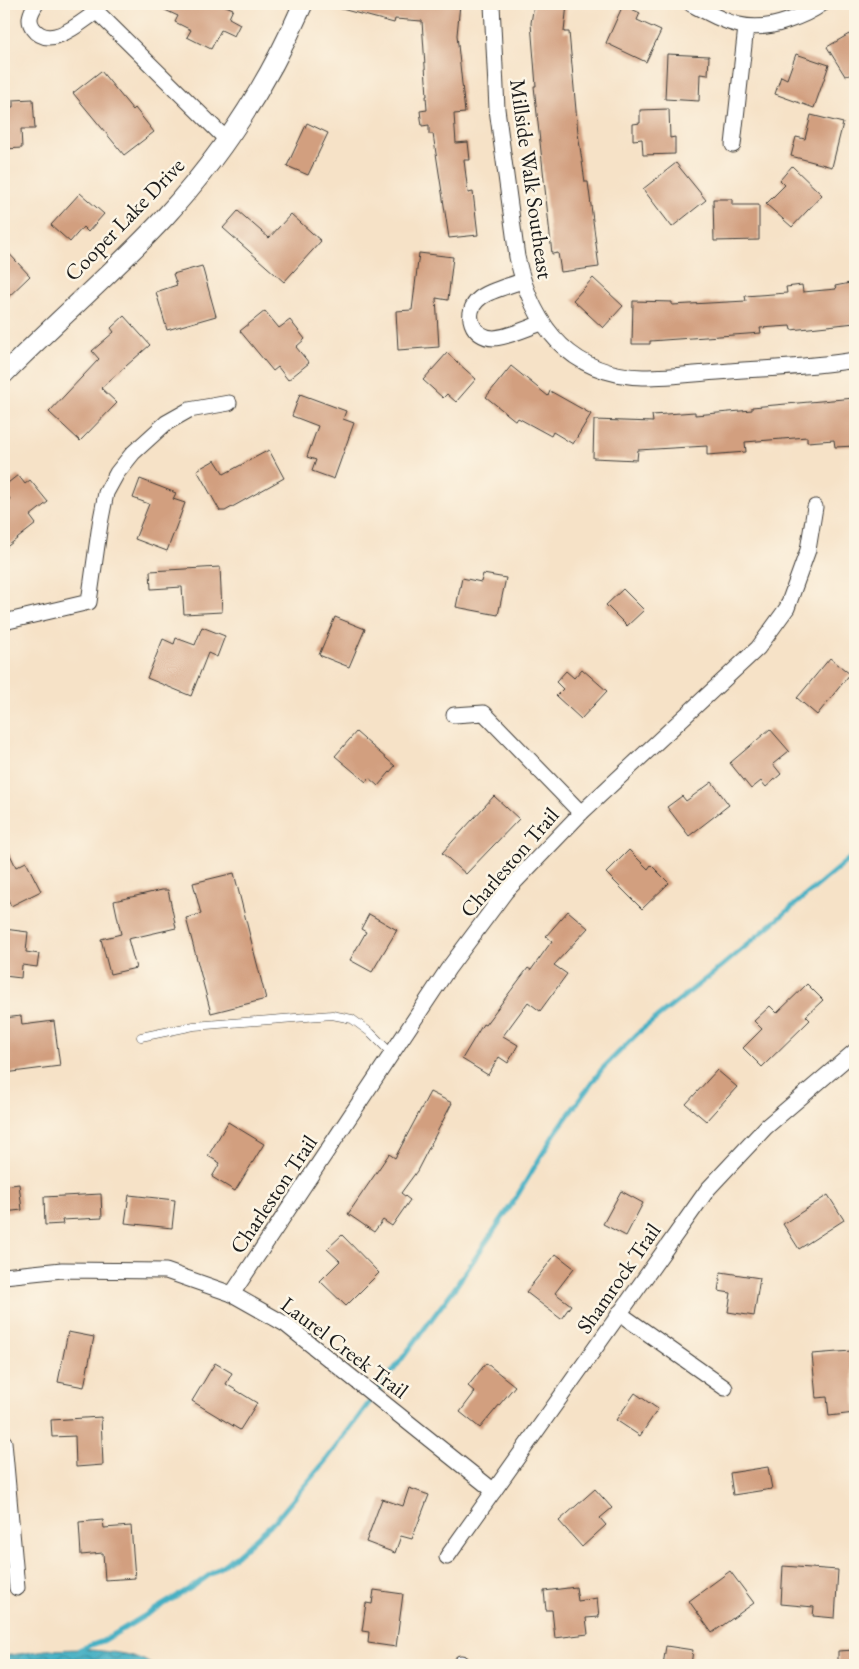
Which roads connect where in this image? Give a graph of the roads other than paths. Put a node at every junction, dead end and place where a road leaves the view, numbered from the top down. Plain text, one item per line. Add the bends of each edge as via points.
1 (36, 4) edge
2 (303, 4) edge
3 (492, 4) edge
4 (691, 4) edge
5 (822, 4) edge
6 (92, 8) edge
7 (746, 27) junction
8 (227, 140) junction
9 (733, 145) dead end
10 (522, 281) junction
11 (542, 323) junction
12 (855, 360) edge
13 (4, 374) edge
14 (229, 404) dead end
15 (815, 507) dead end
16 (4, 622) edge
17 (454, 715) dead end
18 (581, 813) junction
19 (141, 1037) dead end
20 (855, 1051) edge
21 (392, 1054) junction
22 (4, 1276) edge
23 (232, 1294) junction
24 (620, 1313) junction
25 (725, 1388) dead end
26 (4, 1442) edge
27 (494, 1490) junction
28 (447, 1557) dead end
29 (17, 1588) dead end

1 - 6 street via 29,20 42,37 67,32
2 - 8 street, Cooper Lake Drive via 274,64
3 - 10 street, Millside Walk Southeast via 497,109
4 - 7 street
5 - 7 street via 784,22 767,27
6 - 8 street
7 - 9 street
8 - 13 street, Cooper Lake Drive via 165,217
10 - 11 street, Millside Walk Southeast
10 - 11 street via 482,296 475,303 471,322 473,330 478,335 497,338
11 - 12 street, Millside Walk Southeast via 558,343 586,364 621,375 664,376
14 - 16 street via 189,410 166,423 133,453 117,473 106,493 90,602
15 - 18 street, Charleston Trail via 808,550 787,608 758,648
17 - 18 street via 484,713
18 - 21 street, Charleston Trail via 506,891 448,969
19 - 21 lane via 194,1026 332,1015 352,1019
20 - 24 street, Shamrock Trail via 766,1127 708,1189
21 - 23 street, Charleston Trail
22 - 23 street, Laurel Creek Trail via 62,1270 166,1271
23 - 27 street, Laurel Creek Trail via 285,1324
24 - 25 street
24 - 27 street, Shamrock Trail
26 - 29 street
27 - 28 street, Shamrock Trail

